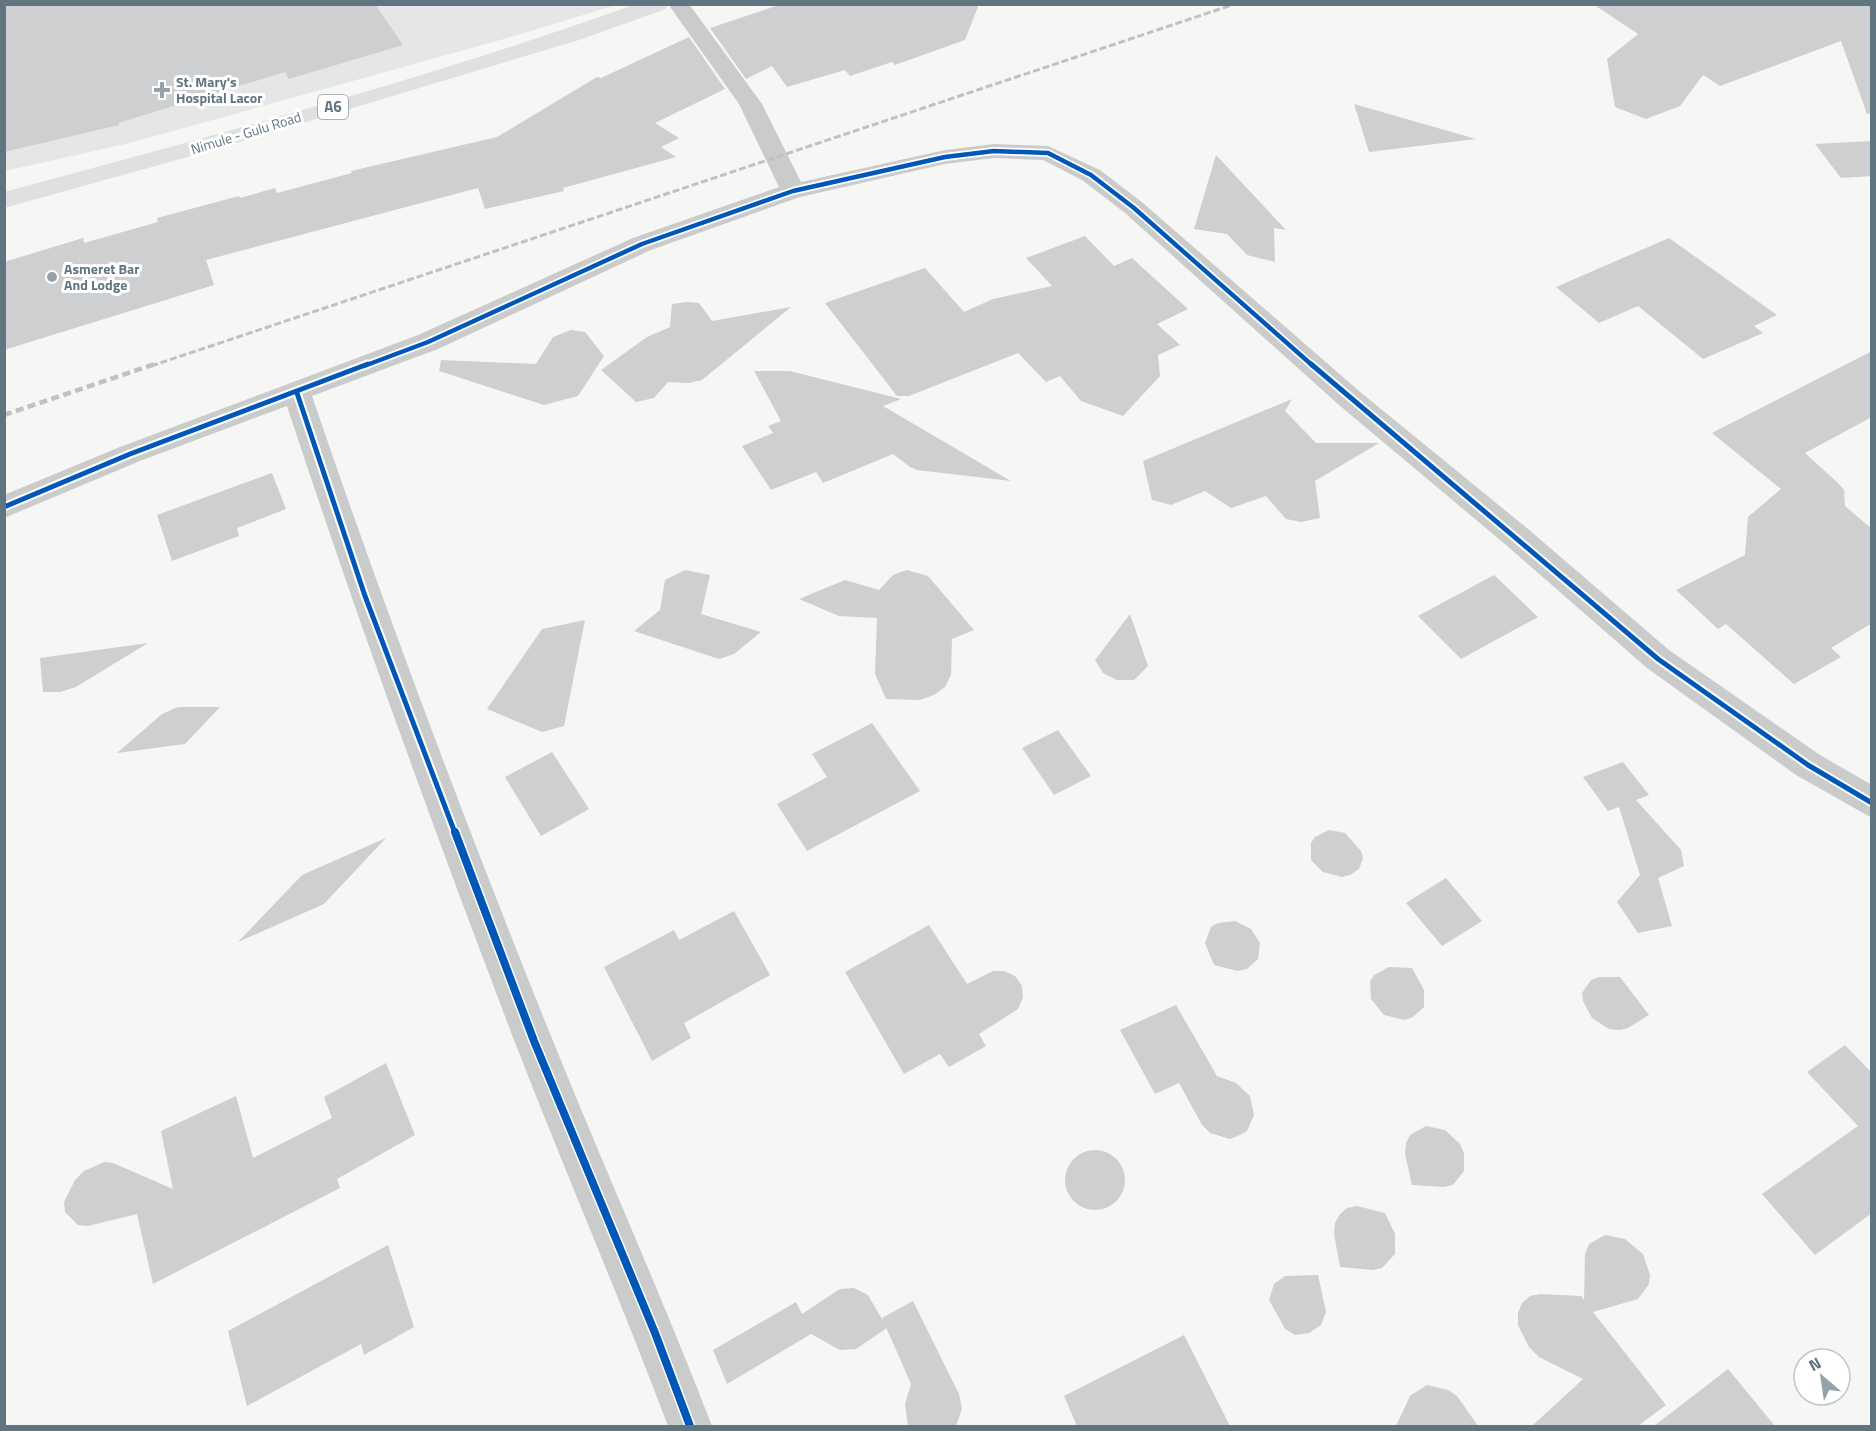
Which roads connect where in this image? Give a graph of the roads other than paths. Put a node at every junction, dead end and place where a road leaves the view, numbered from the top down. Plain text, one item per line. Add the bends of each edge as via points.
1 (658, 4) edge
2 (678, 4) edge
3 (793, 191) junction
4 (4, 201) edge
5 (297, 393) junction
6 (4, 507) edge
7 (1872, 803) edge
8 (690, 1426) edge

1 - 4 main road, Nimule - Gulu Road / A6 via 571,35 205,146
2 - 3 street via 750,104
3 - 5 street via 642,244 428,342
3 - 7 street via 945,157 994,151 1048,153 1091,175 1658,659 1808,765
5 - 6 street via 130,454
5 - 8 street via 365,596 534,1041

